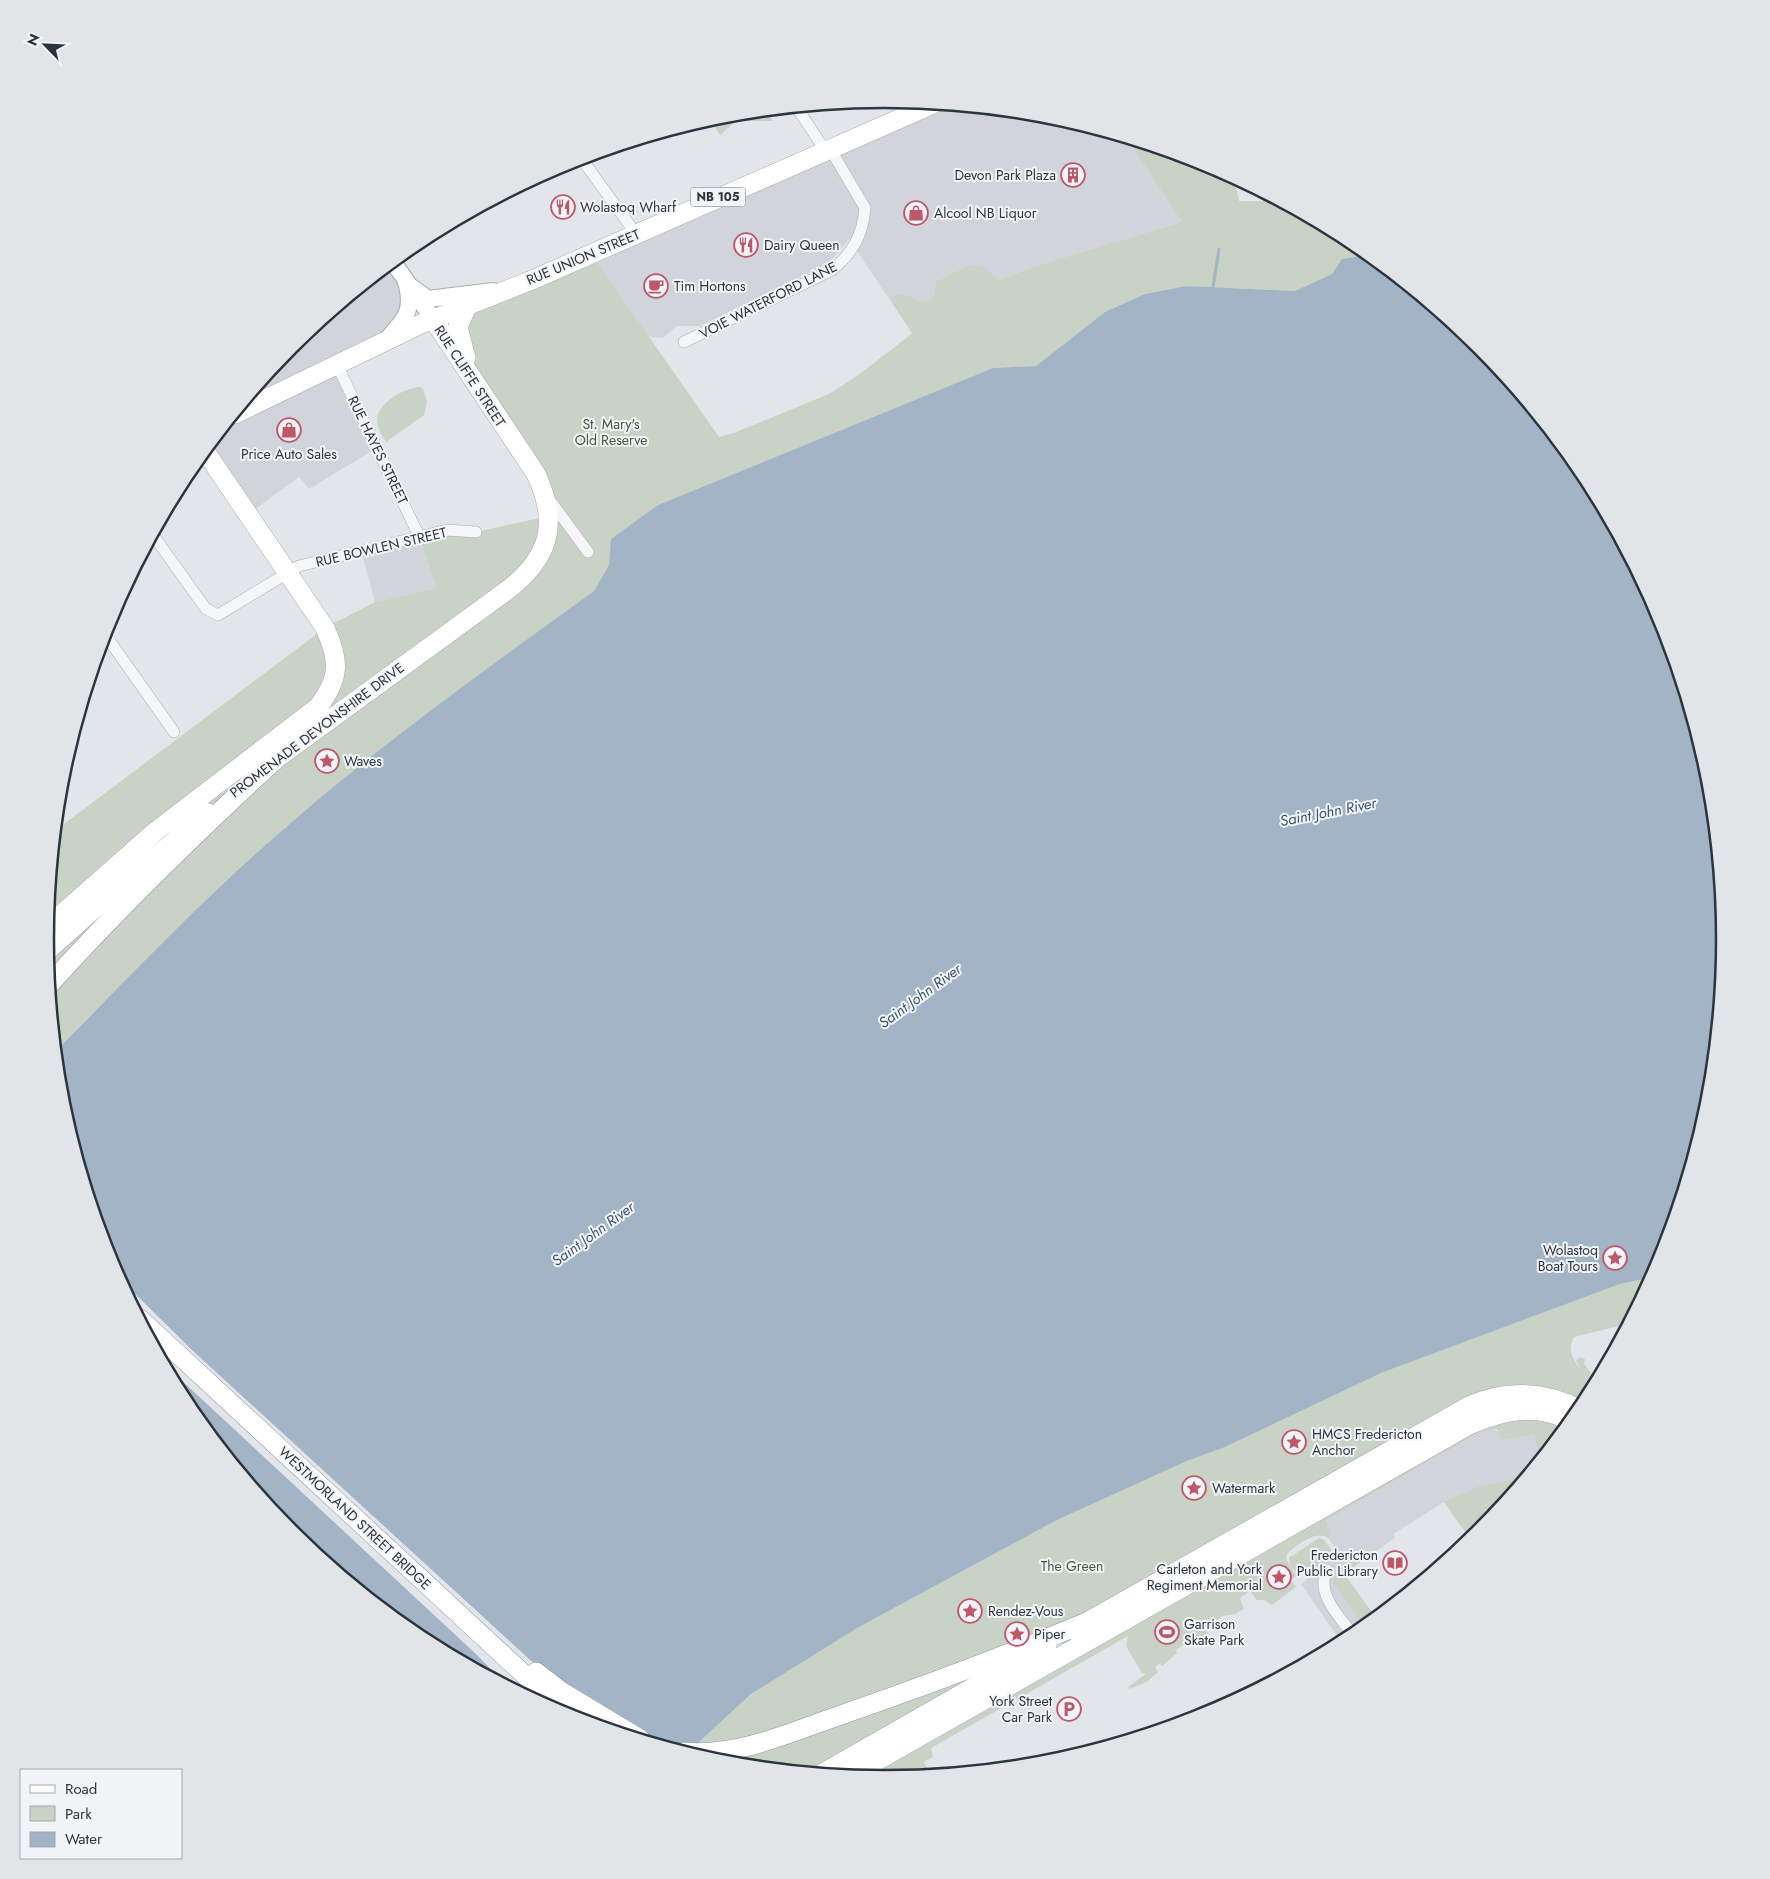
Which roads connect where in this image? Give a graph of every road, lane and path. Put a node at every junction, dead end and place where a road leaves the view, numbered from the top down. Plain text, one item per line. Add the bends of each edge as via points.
1 (920, 109) edge
2 (801, 113) edge
3 (828, 148) junction
4 (586, 165) edge
5 (636, 234) junction
6 (396, 268) edge
7 (406, 283) junction
8 (503, 290) junction
9 (468, 304) junction
10 (433, 319) junction
11 (386, 340) junction
12 (684, 342) dead end
13 (337, 365) junction
14 (476, 385) junction
15 (247, 407) edge
16 (209, 457) edge
17 (544, 491) junction
18 (476, 532) dead end
19 (419, 536) junction
20 (156, 540) edge
21 (588, 552) dead end
22 (288, 572) junction
23 (110, 641) edge
24 (174, 732) dead end
25 (277, 758) junction
26 (55, 920) edge
27 (54, 945) edge
28 (55, 979) edge
29 (151, 1329) edge
30 (1572, 1406) edge
31 (1564, 1418) edge
32 (1327, 1570) dead end
33 (1087, 1622) junction
34 (1349, 1629) edge
35 (498, 1652) junction
36 (521, 1672) junction
37 (531, 1691) edge
38 (552, 1700) edge
39 (622, 1728) edge
40 (713, 1752) edge
41 (830, 1769) edge
42 (860, 1770) edge

1 - 3 main road, RUE UNION STREET / NB 105
2 - 3 street, VOIE WATERFORD LANE
3 - 5 main road, RUE UNION STREET / NB 105
3 - 12 street, VOIE WATERFORD LANE via 865,208 860,234 844,260 832,270
4 - 5 street
5 - 8 main road, RUE UNION STREET / NB 105
6 - 7 main road, RUE CLIFFE STREET
7 - 8 main road via 428,299
7 - 10 main road, RUE CLIFFE STREET
7 - 11 main road via 409,311
8 - 9 main road, RUE UNION STREET / NB 105
9 - 10 main road, RUE UNION STREET / NB 105
9 - 14 main road via 458,328
10 - 11 main road, RUE UNION STREET / NB 105
10 - 14 main road, RUE CLIFFE STREET
11 - 13 main road, RUE UNION STREET / NB 105
13 - 15 main road, RUE UNION STREET / NB 105
13 - 19 street, RUE HAYES STREET
14 - 17 main road, RUE CLIFFE STREET
16 - 22 main road, PROMENADE DEVONSHIRE DRIVE
17 - 21 street
17 - 25 main road, PROMENADE DEVONSHIRE DRIVE via 550,516 548,536 540,558 526,576
18 - 19 street, RUE BOWLEN STREET via 447,530
19 - 22 street, RUE BOWLEN STREET via 299,566
20 - 22 street, RUE BOWLEN STREET via 206,609 214,614 222,613
22 - 26 main road, PROMENADE DEVONSHIRE DRIVE via 333,644 336,660 330,690 318,707 156,831
23 - 24 street
25 - 27 main road, PROMENADE DEVONSHIRE DRIVE
25 - 28 main road via 190,839
29 - 35 main road, WESTMORLAND STREET BRIDGE
30 - 33 main road via 1532,1394 1504,1395 1475,1403
31 - 42 main road via 1549,1411 1529,1409 1497,1414 1469,1426
32 - 34 street via 1324,1592
33 - 40 main road via 1005,1656 809,1727
33 - 41 main road
35 - 36 main road, WESTMORLAND STREET BRIDGE
35 - 39 main road via 530,1668 562,1692
36 - 37 main road
36 - 38 main road, WESTMORLAND STREET BRIDGE

